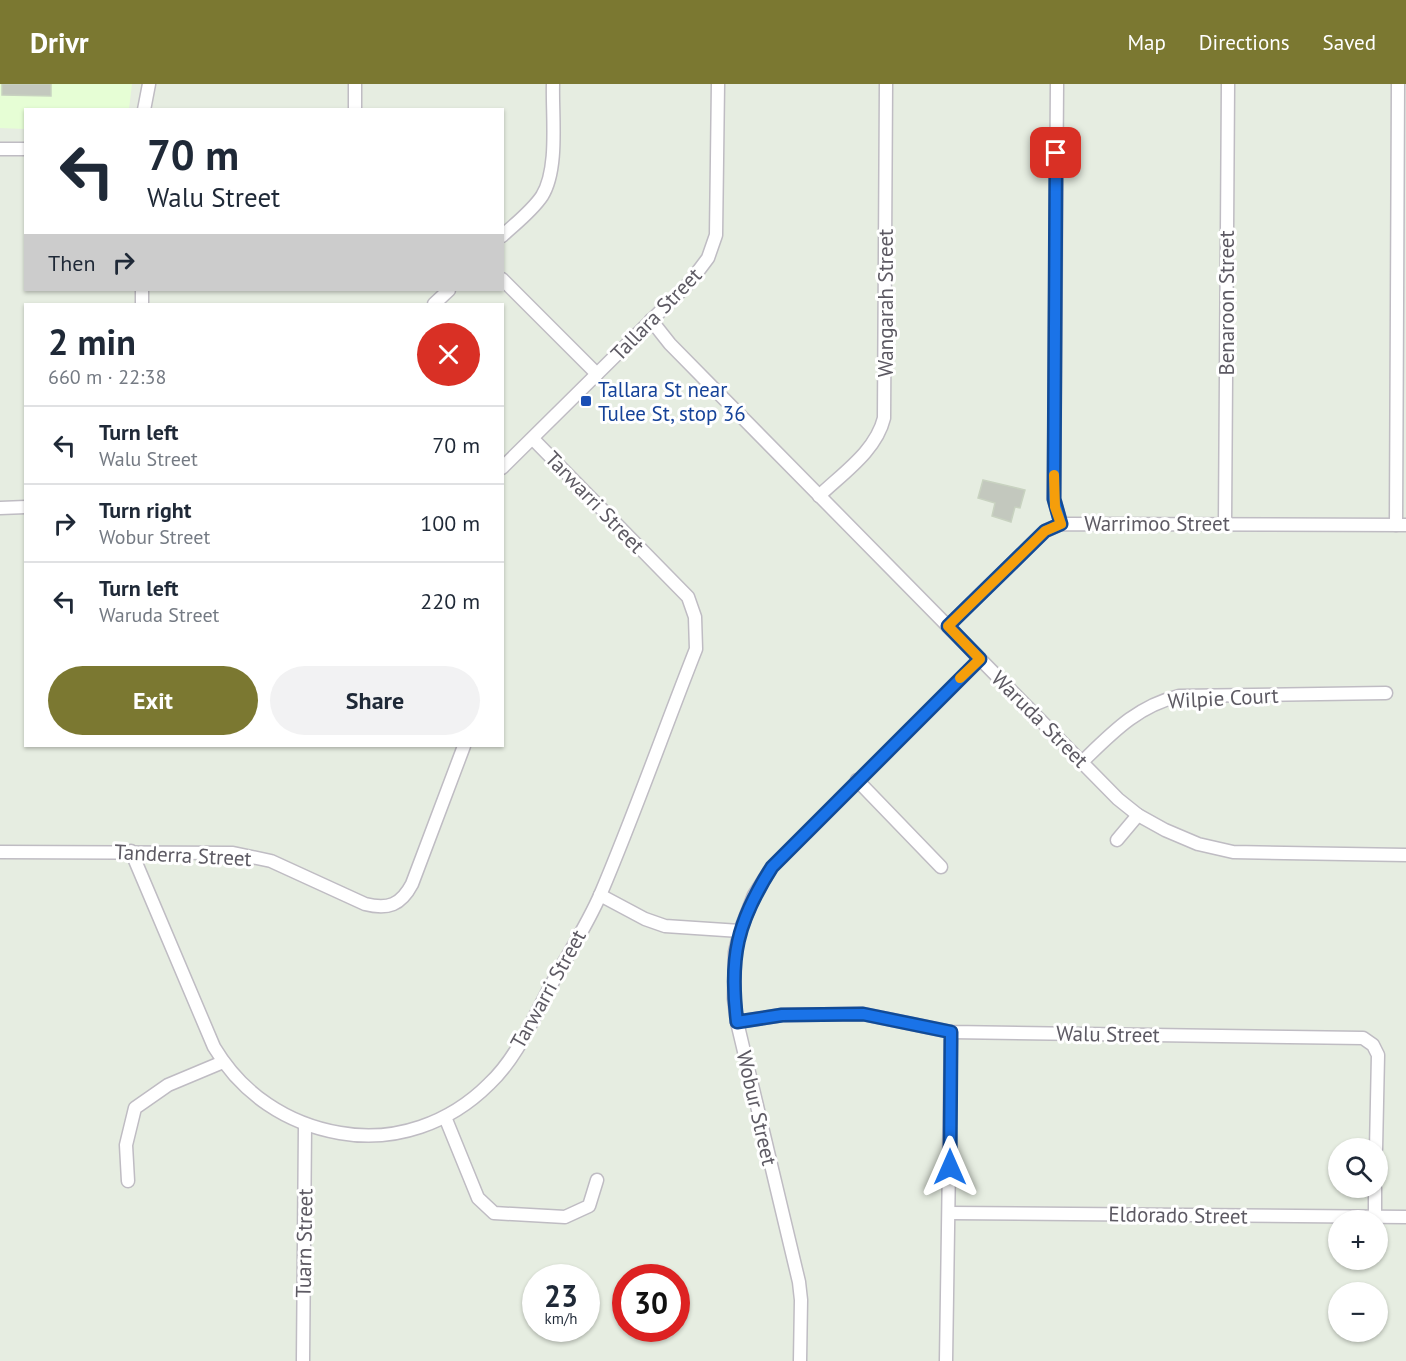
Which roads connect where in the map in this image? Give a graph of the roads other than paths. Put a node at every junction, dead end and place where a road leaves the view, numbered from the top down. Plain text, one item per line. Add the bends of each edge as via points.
1 (149, 84) edge
2 (356, 84) edge
3 (553, 84) edge
4 (718, 84) edge
5 (886, 84) edge
6 (1056, 84) edge
7 (1228, 84) edge
8 (1398, 84) edge
9 (144, 108) edge
10 (355, 108) edge
11 (0, 149) edge
12 (24, 149) edge
13 (504, 235) edge
14 (504, 281) edge
15 (448, 291) edge
16 (435, 303) edge
17 (651, 320) junction
18 (597, 374) junction
19 (533, 439) junction
20 (504, 466) edge
21 (819, 496) junction
22 (24, 507) edge
23 (0, 508) edge
24 (1225, 523) junction
25 (1061, 524) junction
26 (1401, 525) edge
27 (948, 626) junction
28 (980, 659) junction
29 (1386, 693) dead end
30 (464, 747) edge
31 (1082, 762) junction
32 (857, 780) junction
33 (1138, 815) junction
34 (1117, 840) dead end
35 (131, 851) junction
36 (0, 852) edge
37 (1406, 855) edge
38 (941, 867) dead end
39 (600, 895) junction
40 (740, 931) junction
41 (737, 1022) junction
42 (951, 1032) junction
43 (223, 1062) junction
44 (445, 1117) junction
45 (305, 1125) junction
46 (1377, 1138) edge
47 (128, 1180) dead end
48 (597, 1180) dead end
49 (949, 1213) junction
50 (1328, 1217) edge
51 (1388, 1217) edge
52 (1406, 1217) edge
53 (303, 1361) edge
54 (800, 1361) edge
55 (946, 1361) edge

1 - 9 street
2 - 10 street
3 - 13 street via 552,153 547,187
4 - 17 street, Tallara Street via 717,219 713,246 701,270
5 - 21 street, Wangarah Street via 884,418 871,447
6 - 25 street via 1054,499
7 - 24 street, Benaroon Street
8 - 26 street
11 - 12 street
14 - 18 street
15 - 16 street
17 - 18 street, Tallara Street
17 - 21 street, Waruda Street
18 - 19 street, Tallara Street
19 - 20 street, Tallara Street
19 - 39 street, Tarwarri Street via 688,597 696,617 696,648
21 - 27 street, Waruda Street
22 - 23 street
24 - 25 street, Warrimoo Street
24 - 26 street, Warrimoo Street
25 - 27 street, Warrimoo Street via 1045,531
27 - 28 street, Waruda Street
28 - 31 street, Waruda Street
28 - 32 street, Wobur Street
29 - 31 street, Wilpie Court via 1170,698 1128,718
30 - 35 street, Tanderra Street via 412,884 407,894 391,907 365,904 253,856
31 - 33 street, Waruda Street
32 - 38 street
32 - 40 street, Wobur Street via 772,867 754,895
33 - 34 street
33 - 37 street, Waruda Street via 1198,844 1233,852
35 - 36 street, Tanderra Street
35 - 43 street, Tarwarri Street
39 - 40 street via 665,926
39 - 44 street, Tarwarri Street via 506,1065 478,1095
40 - 41 street, Wobur Street via 733,976
41 - 42 street, Walu Street via 782,1015 863,1014
41 - 54 street, Wobur Street via 798,1282
42 - 46 street, Walu Street via 1364,1038 1378,1055
42 - 49 street
43 - 45 street, Tarwarri Street via 262,1101
43 - 47 street via 168,1085 135,1108 126,1145
44 - 45 street, Tarwarri Street via 410,1130 371,1136
44 - 48 street via 478,1197 494,1214 565,1217 589,1206
45 - 53 street, Tuarn Street
49 - 50 street, Eldorado Street
49 - 55 street
51 - 52 street, Eldorado Street

